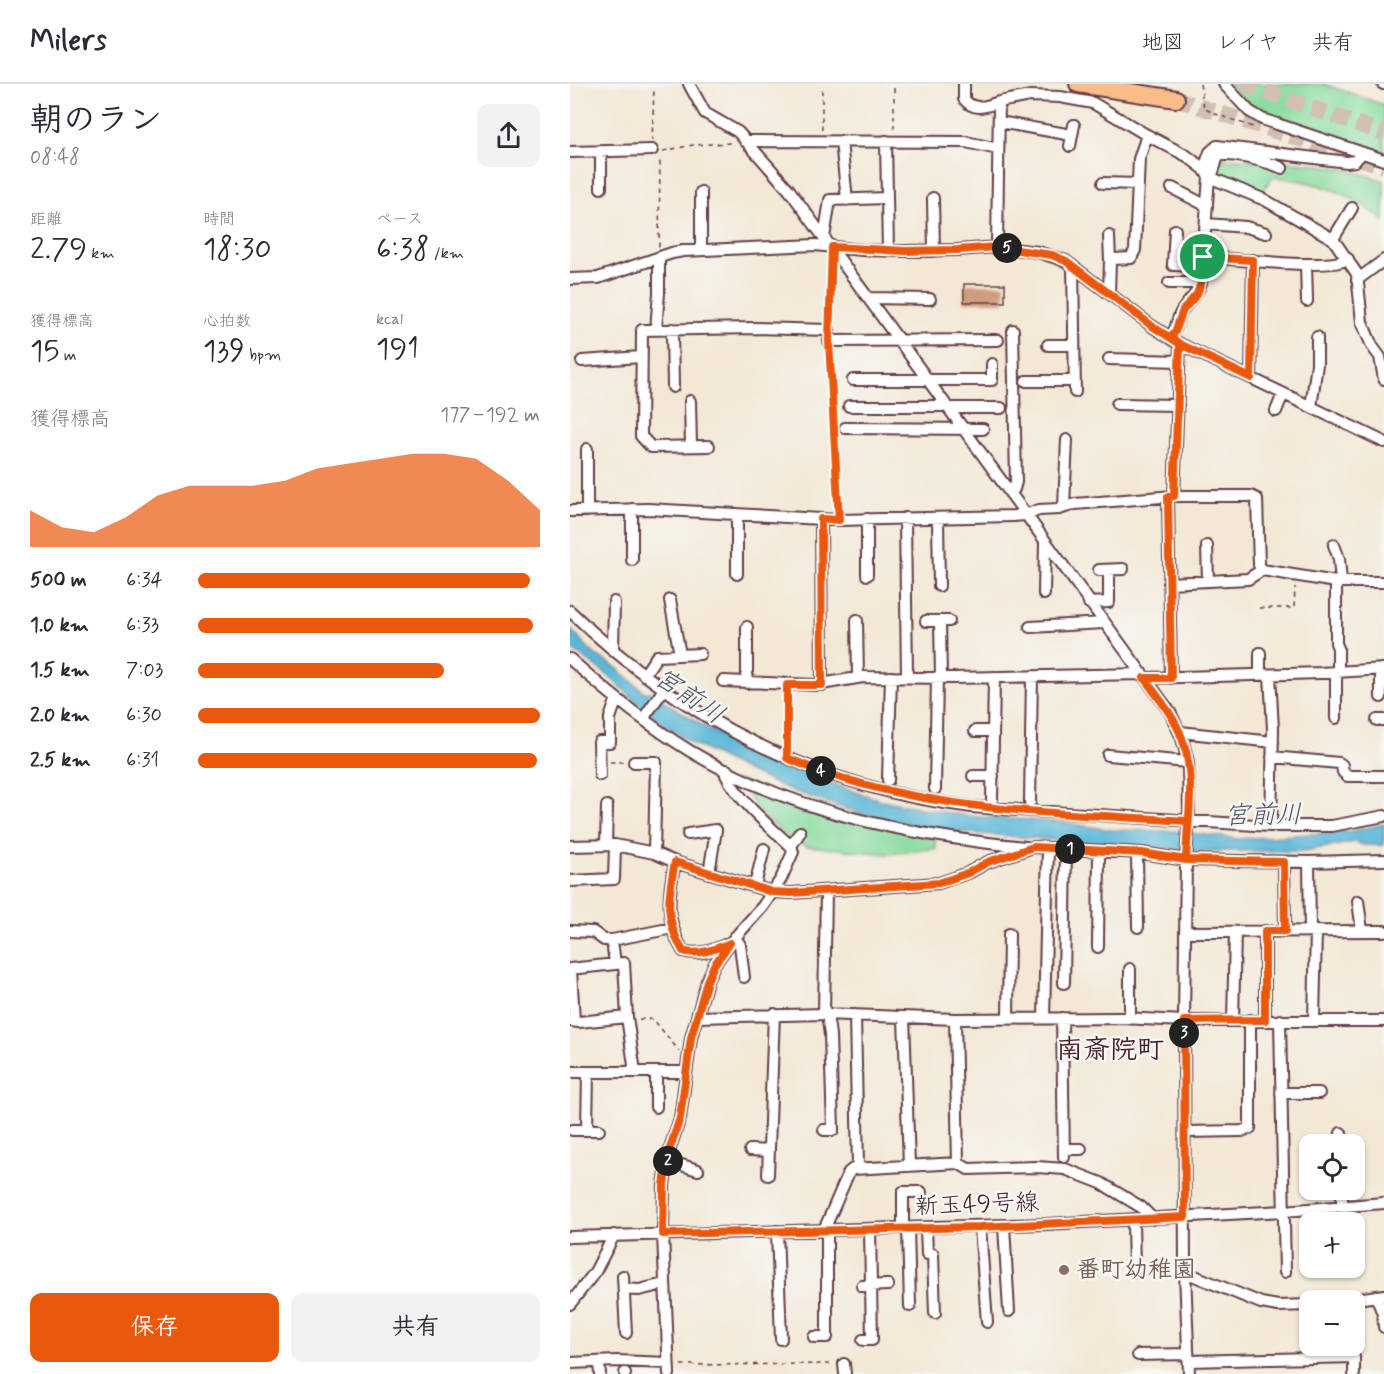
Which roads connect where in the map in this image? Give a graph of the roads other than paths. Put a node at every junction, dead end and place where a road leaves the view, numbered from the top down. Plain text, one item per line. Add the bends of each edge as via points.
1 (689, 84) edge
2 (964, 84) edge
3 (1078, 84) edge
4 (1224, 84) edge
5 (1176, 99) tunnel mouth
6 (999, 102) junction
7 (999, 122) junction
8 (1072, 135) dead end
9 (1147, 135) junction
10 (745, 141) junction
11 (841, 141) junction
12 (890, 141) junction
13 (998, 149) junction
14 (601, 151) junction
15 (570, 152) edge
16 (656, 153) road end
17 (1362, 153) junction
18 (1384, 160) edge
19 (1282, 168) dead end
20 (1207, 173) junction
21 (1103, 183) dead end
22 (1137, 184) junction
23 (601, 188) dead end
24 (1172, 188) dead end
25 (701, 192) dead end
26 (887, 198) junction
27 (933, 198) dead end
28 (848, 200) junction
29 (1207, 206) junction
30 (1352, 208) dead end
31 (1206, 224) junction
32 (1175, 230) dead end
33 (1266, 233) dead end
34 (1109, 236) dead end
35 (824, 238) junction
36 (1333, 239) junction
37 (832, 247) junction
38 (997, 247) junction
39 (701, 250) junction
40 (934, 250) junction
41 (888, 251) junction
42 (659, 258) junction
43 (1253, 260) junction
44 (1348, 260) junction
45 (1384, 260) edge
46 (1110, 261) junction
47 (1203, 262) junction
48 (1306, 264) junction
49 (1073, 266) junction
50 (570, 279) edge
51 (1357, 279) junction
52 (1169, 283) dead end
53 (1201, 283) junction
54 (1109, 293) junction
55 (868, 298) junction
56 (930, 299) dead end
57 (1307, 301) dead end
58 (656, 329) junction
59 (672, 329) junction
60 (1013, 330) dead end
61 (1170, 337) junction
62 (1317, 337) dead end
63 (898, 340) junction
64 (998, 340) dead end
65 (1180, 344) junction
66 (1048, 345) dead end
67 (1074, 345) junction
68 (1382, 355) edge
69 (641, 357) junction
70 (1108, 359) dead end
71 (582, 361) dead end
72 (1179, 361) junction
73 (992, 364) dead end
74 (1031, 377) dead end
75 (1251, 378) junction
76 (1384, 379) edge
77 (852, 380) dead end
78 (928, 381) junction
79 (673, 387) dead end
80 (1283, 394) junction
81 (690, 401) dead end
82 (1117, 405) dead end
83 (1178, 405) junction
84 (849, 406) dead end
85 (947, 407) junction
86 (1311, 407) junction
87 (1001, 408) dead end
88 (1276, 411) dead end
89 (845, 429) dead end
90 (963, 429) junction
91 (984, 429) dead end
92 (1067, 440) dead end
93 (1384, 442) edge
94 (691, 446) junction
95 (709, 446) dead end
96 (587, 449) dead end
97 (1010, 493) junction
98 (1171, 497) junction
99 (1064, 506) junction
100 (632, 509) junction
101 (587, 510) junction
102 (570, 511) edge
103 (737, 514) junction
104 (1025, 515) junction
105 (905, 518) junction
106 (938, 518) junction
107 (821, 519) junction
108 (867, 519) junction
109 (1046, 542) junction
110 (1334, 545) dead end
111 (1207, 546) dead end
112 (632, 560) dead end
113 (1123, 569) dead end
114 (1262, 570) junction
115 (737, 574) dead end
116 (867, 575) dead end
117 (1208, 581) junction
118 (1339, 582) junction
119 (1384, 582) edge
120 (1169, 583) junction
121 (939, 586) dead end
122 (1041, 588) dead end
123 (670, 600) dead end
124 (614, 602) dead end
125 (1089, 603) junction
126 (570, 611) edge
127 (857, 620) dead end
128 (926, 621) dead end
129 (1104, 623) junction
130 (747, 627) dead end
131 (1030, 627) dead end
132 (613, 651) junction
133 (1260, 653) dead end
134 (700, 654) dead end
135 (680, 655) junction
136 (570, 659) edge
137 (1382, 669) edge
138 (1337, 672) junction
139 (644, 675) junction
140 (1265, 675) junction
141 (1032, 676) junction
142 (1143, 676) junction
143 (858, 677) junction
144 (891, 677) junction
145 (907, 677) junction
146 (939, 677) junction
147 (994, 677) junction
148 (1171, 678) junction
149 (723, 681) dead end
150 (747, 683) junction
151 (822, 685) junction
152 (663, 691) junction
153 (1381, 697) dead end
154 (616, 701) junction
155 (644, 717) junction
156 (1336, 717) dead end
157 (975, 731) dead end
158 (993, 731) junction
159 (1180, 732) junction
160 (1273, 741) junction
161 (1108, 755) dead end
162 (1272, 757) junction
163 (634, 762) dead end
164 (1188, 762) junction
165 (728, 770) junction
166 (600, 775) dead end
167 (973, 776) dead end
168 (993, 776) junction
169 (1384, 776) edge
170 (888, 780) dead end
171 (938, 783) dead end
172 (992, 800) dead end
173 (1030, 802) dead end
174 (607, 806) dead end
175 (1384, 816) edge
176 (1188, 823) junction
177 (1272, 826) junction
178 (800, 832) dead end
179 (688, 834) dead end
180 (611, 845) junction
181 (570, 846) edge
182 (791, 846) junction
183 (1033, 847) junction
184 (1048, 848) junction
185 (764, 849) dead end
186 (1066, 849) junction
187 (1099, 851) junction
188 (654, 853) junction
189 (1137, 853) junction
190 (1186, 858) junction
191 (1384, 860) edge
192 (675, 862) junction
193 (1284, 862) junction
194 (1309, 862) junction
195 (710, 873) junction
196 (570, 881) edge
197 (754, 885) junction
198 (826, 891) junction
199 (772, 892) junction
200 (1358, 900) dead end
201 (1138, 927) dead end
202 (673, 928) junction
203 (570, 931) edge
204 (1265, 931) junction
205 (1285, 931) junction
206 (1313, 931) junction
207 (1362, 931) junction
208 (1384, 931) edge
209 (1187, 932) junction
210 (1235, 932) junction
211 (1009, 934) dead end
212 (612, 940) junction
213 (733, 940) junction
214 (1098, 947) dead end
215 (615, 963) junction
216 (571, 969) edge
217 (1130, 969) dead end
218 (744, 977) dead end
219 (1064, 983) dead end
220 (774, 1014) junction
221 (825, 1014) junction
222 (855, 1015) junction
223 (627, 1017) junction
224 (697, 1017) junction
225 (904, 1017) junction
226 (1044, 1018) junction
227 (1062, 1018) junction
228 (1130, 1018) junction
229 (955, 1019) junction
230 (1008, 1019) junction
231 (1233, 1020) junction
232 (1250, 1020) junction
233 (1265, 1020) junction
234 (1280, 1020) junction
235 (1314, 1020) junction
236 (572, 1021) edge
237 (1184, 1021) junction
238 (1384, 1021) edge
239 (570, 1072) edge
240 (588, 1072) junction
241 (635, 1072) junction
242 (656, 1072) junction
243 (685, 1072) junction
244 (759, 1080) dead end
245 (771, 1080) junction
246 (1281, 1093) junction
247 (1319, 1093) dead end
248 (656, 1107) dead end
249 (572, 1130) dead end
250 (824, 1130) dead end
251 (1185, 1131) junction
252 (1081, 1149) dead end
253 (750, 1150) dead end
254 (768, 1151) junction
255 (668, 1161) junction
256 (958, 1163) junction
257 (909, 1166) junction
258 (858, 1167) junction
259 (698, 1170) dead end
260 (768, 1175) dead end
261 (921, 1192) dead end
262 (1342, 1200) edge
263 (1384, 1203) edge
264 (1342, 1206) junction
265 (1284, 1211) junction
266 (1185, 1217) junction
267 (1153, 1218) junction
268 (1133, 1220) junction
269 (1004, 1226) junction
270 (980, 1227) junction
271 (905, 1228) junction
272 (926, 1228) junction
273 (870, 1229) junction
274 (826, 1230) junction
275 (777, 1231) junction
276 (663, 1234) junction
277 (614, 1235) junction
278 (570, 1237) edge
279 (1134, 1272) dead end
280 (1185, 1272) junction
281 (1285, 1272) dead end
282 (623, 1276) dead end
283 (664, 1284) junction
284 (888, 1285) dead end
285 (867, 1286) junction
286 (624, 1289) junction
287 (1380, 1296) edge
288 (1365, 1298) edge
289 (570, 1304) edge
290 (1299, 1305) edge
291 (910, 1306) dead end
292 (1009, 1311) dead end
293 (935, 1313) dead end
294 (987, 1322) dead end
295 (1384, 1327) edge
296 (626, 1333) dead end
297 (814, 1337) dead end
298 (781, 1338) dead end
299 (863, 1340) dead end
300 (1138, 1355) dead end
301 (1189, 1358) junction
302 (599, 1362) junction
303 (570, 1363) edge
304 (668, 1367) edge
305 (600, 1374) edge
306 (1189, 1374) edge
307 (1354, 1374) edge

1 - 10 street via 705,113 738,132
2 - 6 street via 964,99 972,107
3 - 5 main road
4 - 17 street via 1262,119
6 - 7 street
6 - 9 street via 1030,96 1083,100
7 - 8 street
7 - 13 street
9 - 20 street via 1187,156
9 - 22 street via 1139,159
10 - 11 street
10 - 35 street via 790,191
11 - 12 street
11 - 28 street
12 - 13 street via 966,142
12 - 26 street
13 - 38 street
14 - 15 street
14 - 16 street
14 - 23 street
17 - 18 street
17 - 20 street via 1347,162 1217,146 1210,152
19 - 20 street via 1223,154 1218,156 1213,172
20 - 29 street
20 - 36 street
21 - 22 street
22 - 46 street via 1133,256
24 - 29 street
25 - 39 street
26 - 28 street
26 - 41 street
27 - 40 street
28 - 35 street via 830,200
29 - 31 street
30 - 36 street
31 - 33 street
31 - 47 street
32 - 47 street via 1173,265
34 - 46 street
35 - 37 street
36 - 44 street
37 - 39 street
37 - 41 street
37 - 55 street
38 - 40 street
38 - 49 street via 1052,255
39 - 42 street
40 - 41 street
42 - 50 street via 598,278
42 - 58 street
43 - 47 street
43 - 48 street
43 - 75 street
44 - 48 street
44 - 51 street
45 - 51 street
46 - 54 street
47 - 53 street
48 - 57 street
49 - 54 street
49 - 67 street
51 - 68 street via 1362,322 1372,346
52 - 53 street
53 - 61 street
54 - 61 street
55 - 56 street
55 - 63 street
58 - 59 street
58 - 69 street via 642,330
59 - 63 street via 755,327
59 - 79 street
60 - 97 street via 1016,482
61 - 65 street
62 - 86 street
63 - 64 street via 959,335
63 - 78 street
65 - 72 street
65 - 75 street
66 - 67 street
67 - 74 street via 1075,386
68 - 76 street
69 - 71 street
69 - 94 street via 641,436 651,447
70 - 72 street
72 - 83 street
73 - 78 street via 992,380
75 - 80 street
77 - 78 street
78 - 85 street
80 - 86 street
80 - 88 street
81 - 94 street
82 - 83 street
83 - 98 street
84 - 85 street via 871,401
85 - 87 street
85 - 90 street
86 - 93 street
89 - 90 street
90 - 91 street
90 - 97 street
92 - 99 street
94 - 95 street
96 - 101 street
97 - 104 street
98 - 99 street
98 - 114 street via 1255,497
98 - 120 street
99 - 104 street
100 - 101 street
100 - 103 street
100 - 112 street
101 - 102 street
103 - 107 street
103 - 115 street
104 - 106 street
104 - 109 street
105 - 106 street
105 - 108 street
105 - 145 street
106 - 121 street
107 - 108 street
107 - 151 street
108 - 116 street
109 - 122 street
109 - 125 street
110 - 118 street via 1339,559
111 - 117 street
113 - 125 street via 1104,570 1109,602
114 - 117 street via 1248,579
114 - 118 street
117 - 120 street
118 - 119 street
118 - 138 street
120 - 148 street
123 - 135 street via 667,615
124 - 132 street
125 - 129 street
126 - 132 street
127 - 143 street
128 - 146 street via 945,621
129 - 131 street
129 - 142 street
130 - 150 street
132 - 139 street
133 - 140 street
134 - 135 street
135 - 139 street via 657,656
136 - 154 street
137 - 138 street
137 - 153 street
138 - 140 street
138 - 156 street
139 - 152 street
140 - 148 street
140 - 160 street
141 - 142 street
141 - 147 street
141 - 173 street via 1025,788
142 - 148 street
142 - 159 street
143 - 144 street
143 - 151 street
144 - 145 street
144 - 170 street
145 - 146 street
146 - 147 street
146 - 171 street via 942,728
147 - 158 street
149 - 150 street
150 - 151 street
152 - 155 street
152 - 176 street via 757,746 848,780 972,807 1129,812
154 - 155 street
154 - 166 street via 610,718 610,742 599,742
155 - 165 street via 691,751
157 - 158 street
158 - 168 street
159 - 160 street
159 - 164 street
160 - 162 street
161 - 164 street
162 - 169 street via 1339,763 1347,776
162 - 177 street
163 - 188 street via 656,762
164 - 176 street
165 - 182 street via 726,775 733,786
165 - 183 street via 840,814 963,841
167 - 168 street
168 - 172 street
174 - 180 street
175 - 177 street via 1332,826
176 - 177 street
176 - 190 street
178 - 182 street
179 - 195 street via 716,830
180 - 181 street
180 - 188 street
180 - 196 street via 614,879
182 - 199 street via 791,858
183 - 184 street
183 - 198 street via 939,883
184 - 186 street
184 - 226 street
185 - 197 street
186 - 187 street
186 - 219 street
187 - 189 street
187 - 214 street
188 - 192 street
189 - 190 street
189 - 201 street
190 - 193 street
190 - 209 street
191 - 194 street
192 - 195 street
192 - 202 street via 668,893
193 - 194 street
193 - 205 street
194 - 206 street
195 - 197 street
197 - 199 street
198 - 199 street
198 - 221 street
199 - 213 street
200 - 207 street
202 - 212 street
202 - 213 street via 683,951 691,954 712,951
203 - 212 street via 593,932 604,940
204 - 205 street
204 - 210 street
204 - 233 street
205 - 206 street
206 - 207 street
206 - 235 street
207 - 208 street
209 - 210 street
209 - 237 street
210 - 231 street
211 - 230 street
212 - 215 street
213 - 218 street via 740,945
213 - 224 street via 714,965
215 - 216 street
215 - 223 street via 624,963
216 - 236 street
217 - 228 street
220 - 221 street
220 - 224 street
220 - 245 street
221 - 222 street
221 - 250 street via 830,1035 833,1130
222 - 225 street
222 - 258 street
223 - 236 street
223 - 241 street
224 - 243 street
225 - 229 street
225 - 257 street
226 - 227 street
226 - 230 street
227 - 228 street
227 - 252 street via 1064,1153
228 - 237 street
229 - 230 street
229 - 256 street
231 - 232 street
231 - 237 street
232 - 233 street
232 - 251 street via 1250,1128
233 - 234 street
234 - 235 street
234 - 246 street
235 - 238 street
237 - 251 street
239 - 240 street
240 - 241 street
240 - 249 street via 593,1130
241 - 242 street
242 - 243 street
242 - 248 street
243 - 255 street via 680,1118
244 - 245 street
245 - 254 street
246 - 247 street
246 - 265 street
251 - 266 street
253 - 254 street
254 - 260 street
255 - 259 street
255 - 276 street
256 - 257 street
256 - 267 street via 968,1169 1065,1169 1101,1183
257 - 258 street
258 - 274 street via 849,1172
261 - 271 street via 903,1192
262 - 264 street
263 - 264 street, 新玉49号線
264 - 265 street, 新玉49号線
265 - 266 street, 新玉49号線
265 - 281 street
266 - 267 street, 新玉49号線
266 - 280 street
267 - 268 street, 新玉49号線
268 - 269 street, 新玉49号線
268 - 279 street
269 - 270 street, 新玉49号線
269 - 292 street
270 - 272 street, 新玉49号線
270 - 294 street
271 - 272 street, 新玉49号線
271 - 273 street, 新玉49号線
271 - 291 street
272 - 293 street via 927,1254 933,1254
273 - 274 street, 新玉49号線
273 - 285 street
274 - 275 street, 新玉49号線
274 - 297 street via 827,1343
275 - 276 street, 新玉49号線
275 - 298 street
276 - 277 street, 新玉49号線
276 - 283 street
277 - 278 street, 新玉49号線
277 - 289 street via 595,1272
280 - 290 street via 1261,1303
280 - 301 street
282 - 286 street
283 - 286 street
283 - 304 street
284 - 285 street
285 - 299 street via 872,1340
286 - 296 street
287 - 288 street
287 - 295 street
300 - 301 street
301 - 306 street
301 - 307 street via 1354,1357
302 - 303 street
302 - 304 street
302 - 305 street

